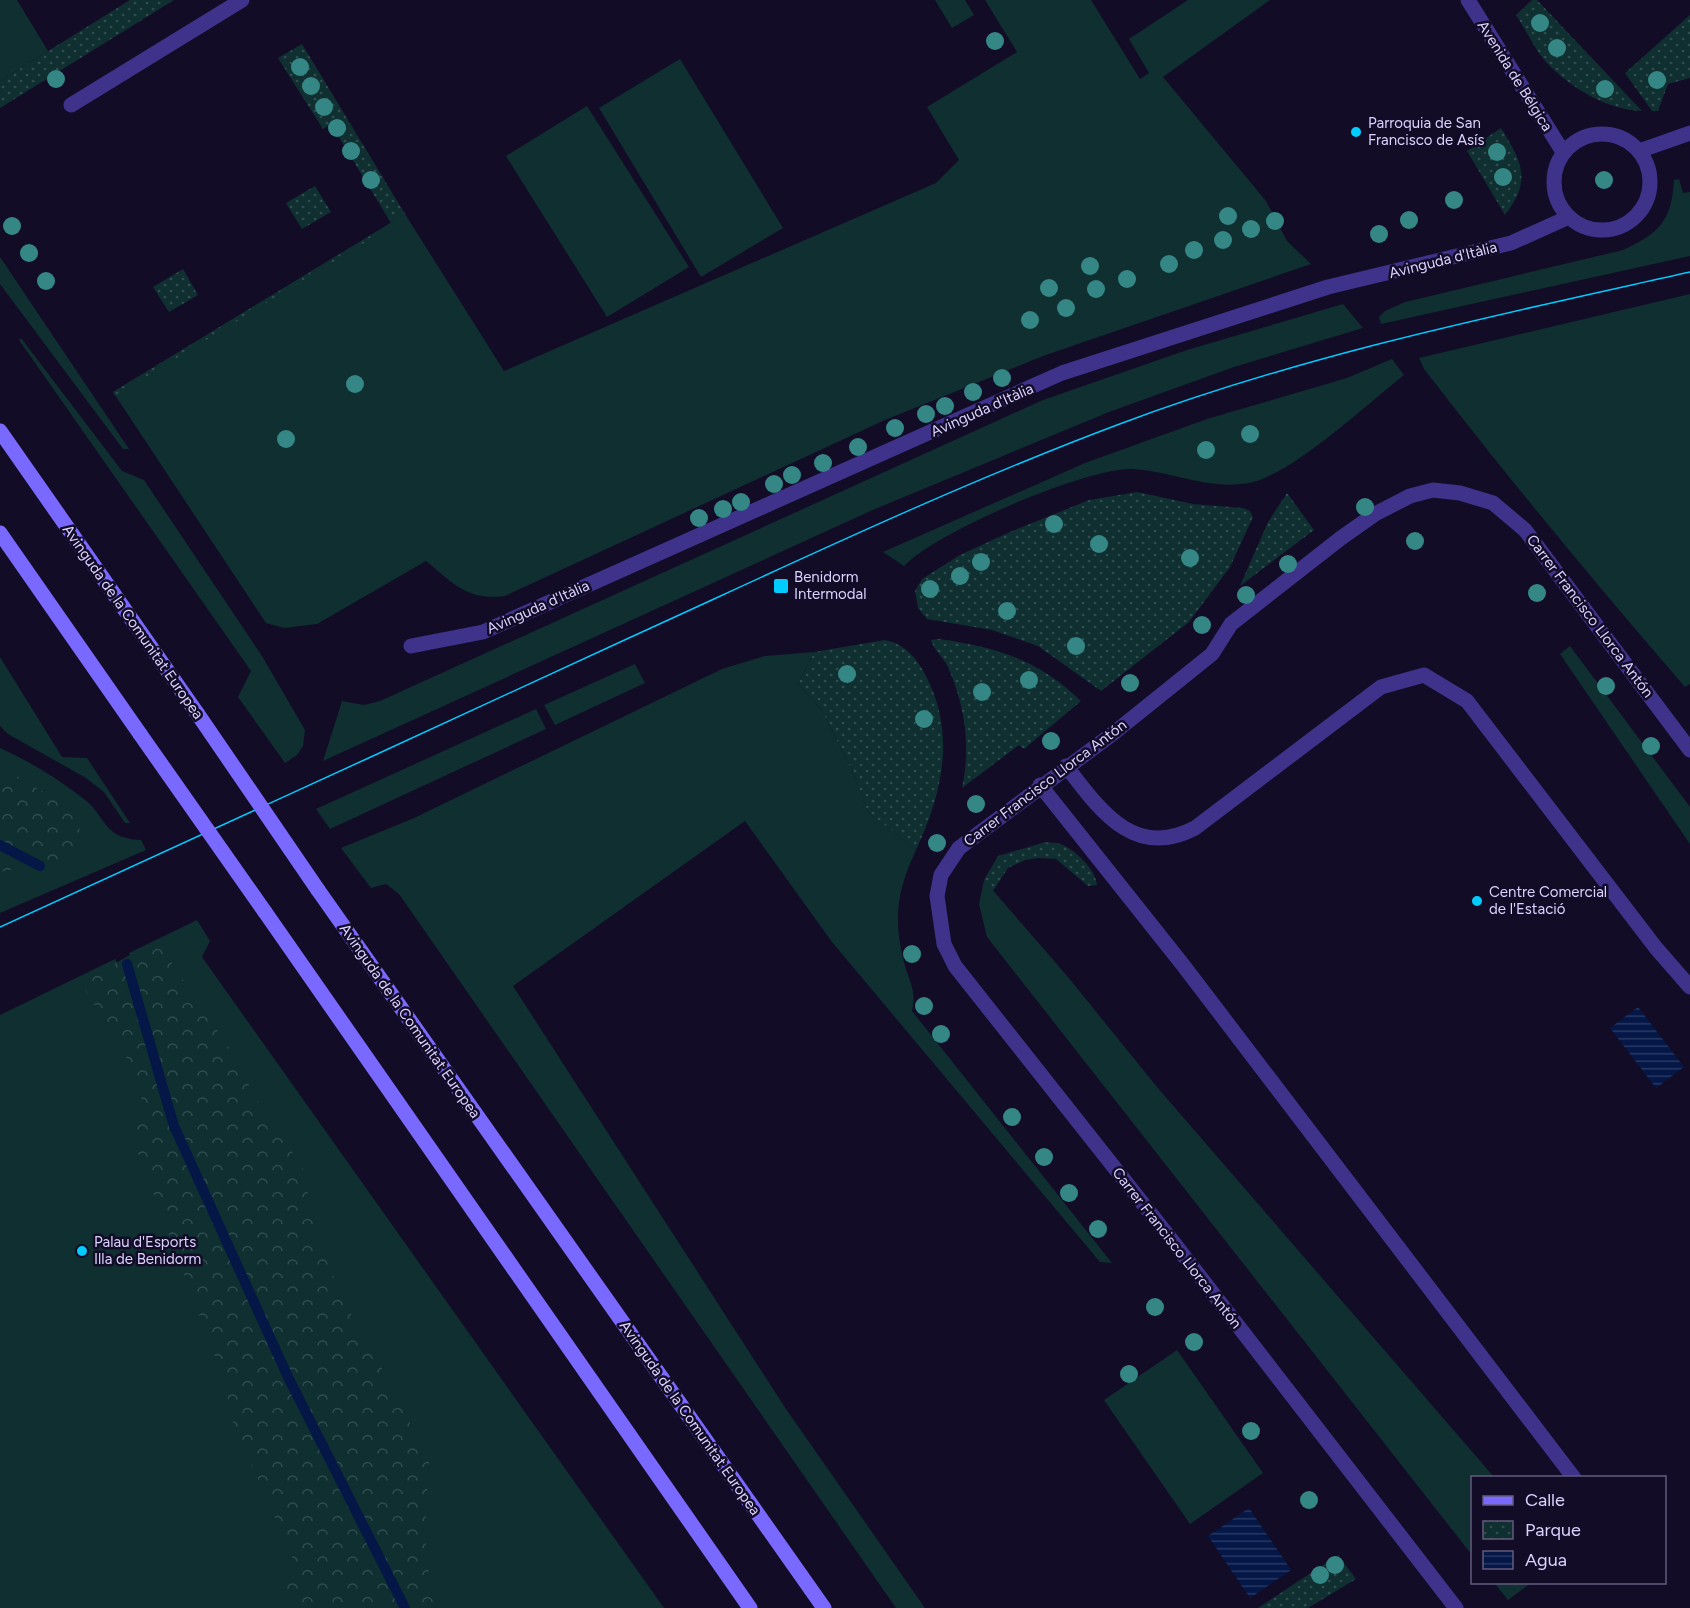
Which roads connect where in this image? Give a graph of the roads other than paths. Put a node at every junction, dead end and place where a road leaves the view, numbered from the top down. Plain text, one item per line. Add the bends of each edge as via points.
1 (242, 0) edge
2 (1468, 0) edge
3 (71, 105) dead end
4 (1690, 133) edge
5 (1639, 151) junction
6 (1563, 152) junction
7 (1569, 216) junction
8 (0, 431) edge
9 (0, 532) edge
10 (411, 646) dead end
11 (1690, 750) edge
12 (1066, 766) junction
13 (1040, 785) junction
14 (1690, 987) edge
15 (1572, 1476) edge
16 (750, 1608) edge
17 (824, 1608) edge
18 (1456, 1608) edge

1 - 3 street
2 - 6 street, Avenida de Bélgica
4 - 5 street
5 - 6 street via 1620,137 1605,134 1582,138
5 - 7 street via 1649,172 1650,188 1645,204 1635,216 1607,230 1591,229
6 - 7 street via 1553,182 1556,198
7 - 10 street, Avinguda d'Itàlia via 1511,243 1328,287 1062,374 483,632
8 - 17 main road, Avinguda de la Comunitat Europea, bridge
9 - 16 main road, bridge
11 - 12 street, Carrer Francisco Llorca Antón via 1525,530 1493,503 1433,490 1410,496 1375,514 1341,538 1231,624 1212,654
12 - 13 street, Carrer Francisco Llorca Antón
12 - 14 street via 1106,815 1130,833 1151,839 1178,837 1381,687 1424,675 1467,701
13 - 15 street via 1184,965
13 - 18 street, Carrer Francisco Llorca Antón via 959,848 941,875 937,896 944,944 955,966

